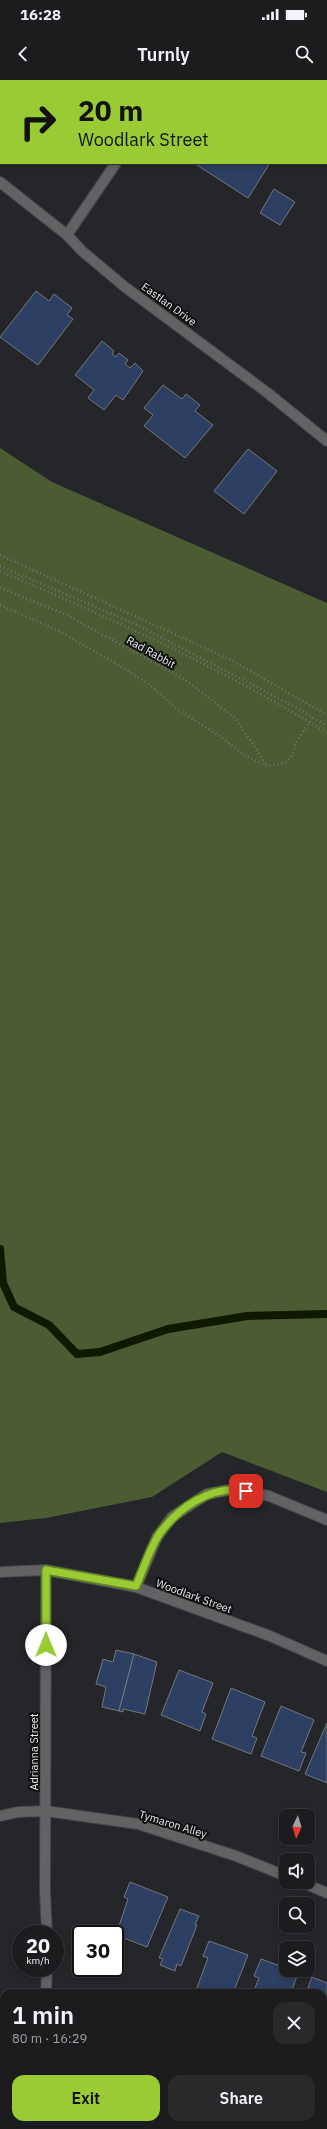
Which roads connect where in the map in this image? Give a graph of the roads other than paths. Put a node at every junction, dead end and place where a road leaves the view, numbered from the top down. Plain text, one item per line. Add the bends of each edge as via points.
1 (115, 164) edge
2 (0, 182) edge
3 (67, 235) junction
4 (327, 441) edge
5 (327, 1520) edge
6 (46, 1570) junction
7 (0, 1572) edge
8 (136, 1586) junction
9 (327, 1660) edge
10 (46, 1812) junction
11 (0, 1816) edge
12 (279, 1873) edge
13 (315, 1888) edge
14 (327, 1892) edge
15 (47, 1925) edge
16 (47, 1977) edge
17 (46, 1989) edge

1 - 3 street
2 - 3 street, Eastlan Drive
3 - 4 street, Eastlan Drive via 82,252 125,287 269,394
5 - 8 street via 269,1496 235,1489 207,1494 172,1517 157,1537
6 - 7 street, Woodlark Street
6 - 8 street, Woodlark Street
6 - 10 street, Adrianna Street
8 - 9 street, Woodlark Street
10 - 11 street, Tymaron Alley via 18,1812
10 - 12 street, Tymaron Alley via 138,1824 236,1856
10 - 15 street, Adrianna Street
13 - 14 street
16 - 17 street

